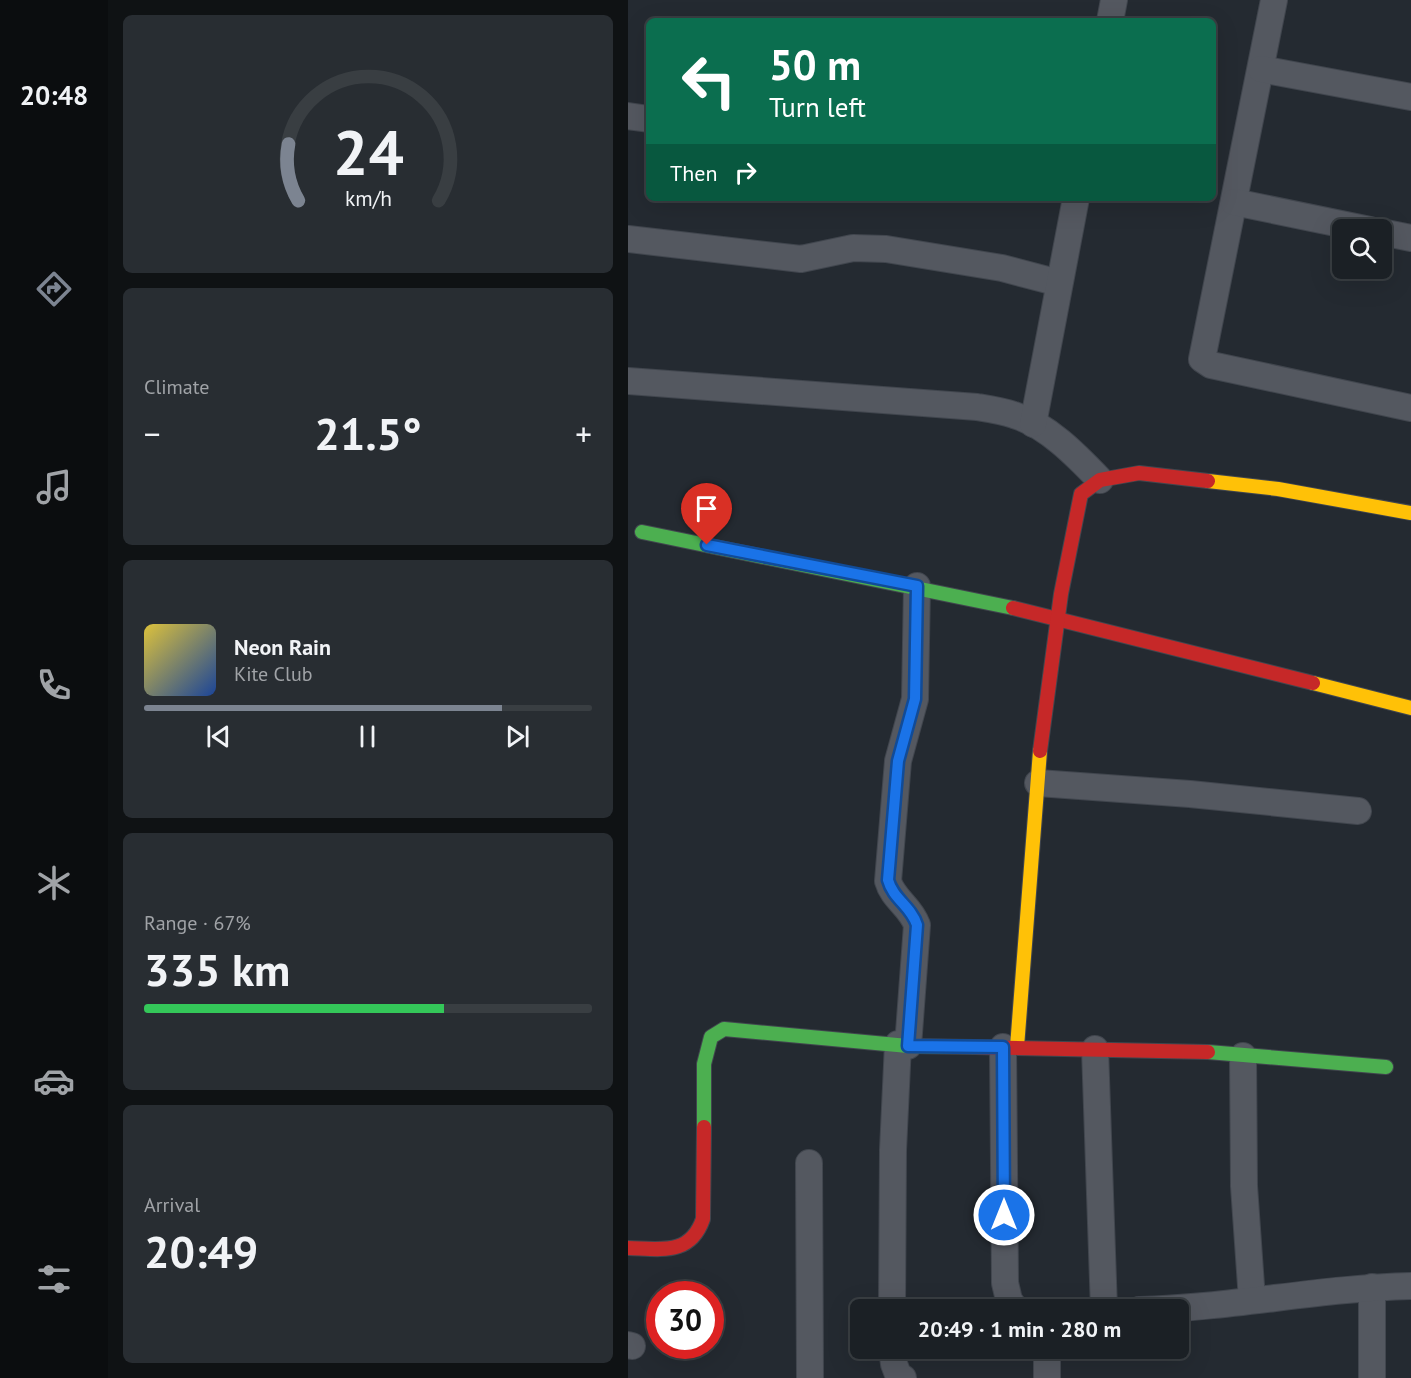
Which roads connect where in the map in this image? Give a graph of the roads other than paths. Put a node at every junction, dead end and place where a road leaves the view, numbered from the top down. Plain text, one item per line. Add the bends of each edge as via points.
1 (1114, 0) edge
2 (1274, 0) edge
3 (1111, 18) edge
4 (1261, 69) junction
5 (1411, 98) edge
6 (628, 116) edge
7 (646, 119) edge
8 (1075, 201) edge
9 (1234, 202) junction
10 (1332, 222) edge
11 (1392, 234) edge
12 (628, 238) edge
13 (1411, 238) edge
14 (1059, 283) junction
15 (628, 381) edge
16 (1411, 408) edge
17 (1033, 424) junction
18 (1100, 480) junction
19 (1411, 513) edge
20 (642, 532) dead end
21 (917, 586) junction
22 (1058, 617) junction
23 (1411, 708) edge
24 (1038, 783) junction
25 (1358, 811) dead end
26 (903, 1045) junction
27 (1010, 1047) junction
28 (1095, 1049) junction
29 (1243, 1056) junction
30 (1386, 1067) dead end
31 (809, 1163) dead end
32 (628, 1248) edge
33 (1411, 1286) edge
34 (1372, 1287) junction
35 (892, 1299) edge
36 (1009, 1299) edge
37 (1104, 1299) edge
38 (1252, 1300) junction
39 (1189, 1308) edge
40 (893, 1359) edge
41 (1047, 1359) edge
42 (810, 1378) edge
43 (903, 1378) edge
44 (1047, 1378) edge
45 (1372, 1378) edge

1 - 3 street
2 - 4 street
4 - 5 street
4 - 9 street
6 - 7 street
8 - 14 street
9 - 10 street
9 - 16 street via 1202,354 1204,361
11 - 13 street
12 - 14 street via 801,259 853,248 886,249 1002,268
14 - 17 street
15 - 17 street via 977,407 1015,415
17 - 18 street via 1078,457
18 - 19 street via 1139,473 1278,489
18 - 22 street via 1081,494
20 - 21 street
21 - 22 street
21 - 26 street via 915,699 898,761 888,880 892,892 913,913 917,925
22 - 23 street
22 - 24 street
24 - 25 street
24 - 27 street
26 - 27 street
26 - 32 street via 742,1029 724,1029 711,1037 704,1064 700,1233 681,1247
26 - 35 street via 893,1150
27 - 28 street
27 - 36 street via 1005,1283
28 - 29 street
28 - 37 street
29 - 30 street
29 - 38 street via 1244,1186
31 - 42 street
33 - 34 street
34 - 38 street
34 - 45 street
38 - 39 street
40 - 43 street via 899,1377
41 - 44 street

